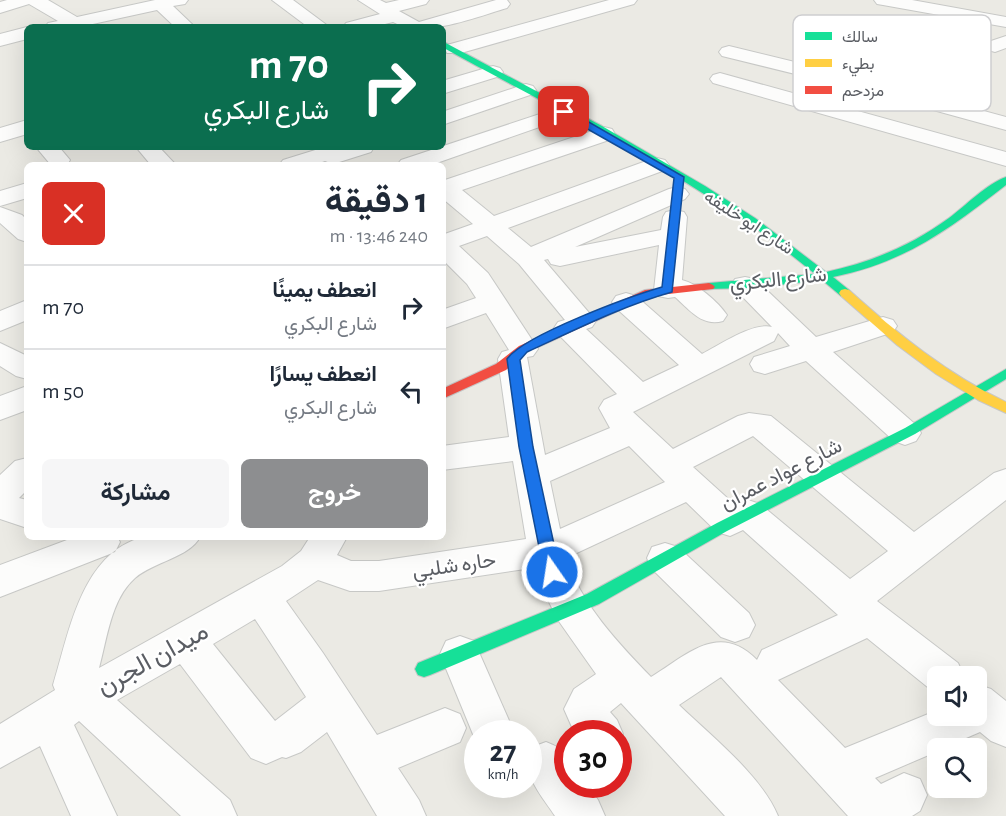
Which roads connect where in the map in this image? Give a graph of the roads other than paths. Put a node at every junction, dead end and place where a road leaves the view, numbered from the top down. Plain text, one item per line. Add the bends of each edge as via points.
1 (24, 0) edge
2 (35, 0) edge
3 (179, 0) edge
4 (367, 0) edge
5 (420, 0) edge
6 (628, 0) edge
7 (884, 0) edge
8 (939, 0) edge
9 (311, 3) dead end
10 (137, 4) edge
11 (160, 4) junction
12 (286, 4) edge
13 (501, 4) dead end
14 (921, 7) junction
15 (0, 8) edge
16 (390, 13) junction
17 (968, 15) edge
18 (74, 22) junction
19 (66, 24) edge
20 (183, 24) edge
21 (316, 24) edge
22 (360, 24) edge
23 (410, 24) edge
24 (431, 24) edge
25 (24, 34) edge
26 (0, 39) edge
27 (450, 51) edge
28 (729, 52) dead end
29 (793, 67) edge
30 (493, 72) junction
31 (720, 79) dead end
32 (446, 87) edge
33 (526, 90) junction
34 (793, 99) edge
35 (834, 111) edge
36 (959, 111) edge
37 (564, 112) junction
38 (446, 118) edge
39 (1006, 124) edge
40 (24, 128) edge
41 (604, 134) junction
42 (0, 135) edge
43 (150, 150) edge
44 (353, 150) edge
45 (332, 156) edge
46 (1006, 159) edge
47 (161, 162) edge
48 (305, 162) edge
49 (418, 162) edge
50 (657, 165) junction
51 (1006, 180) edge
52 (678, 185) junction
53 (446, 187) edge
54 (446, 190) edge
55 (24, 191) edge
56 (0, 199) edge
57 (0, 214) edge
58 (492, 227) junction
59 (24, 231) edge
60 (673, 235) junction
61 (446, 243) edge
62 (446, 247) edge
63 (530, 261) junction
64 (825, 275) junction
65 (745, 285) junction
66 (674, 289) junction
67 (493, 301) junction
68 (626, 302) junction
69 (24, 310) edge
70 (713, 315) dead end
71 (446, 319) edge
72 (0, 322) edge
73 (575, 324) junction
74 (883, 326) junction
75 (764, 334) dead end
76 (810, 349) junction
77 (0, 353) edge
78 (518, 354) junction
79 (765, 364) dead end
80 (24, 367) edge
81 (699, 367) junction
82 (1006, 373) edge
83 (446, 393) edge
84 (976, 394) junction
85 (24, 398) edge
86 (1006, 408) edge
87 (0, 409) edge
88 (630, 411) junction
89 (905, 433) junction
90 (446, 458) edge
91 (529, 461) junction
92 (24, 473) edge
93 (679, 475) junction
94 (824, 476) junction
95 (1006, 482) edge
96 (0, 495) edge
97 (0, 505) edge
98 (24, 513) edge
99 (739, 518) junction
100 (90, 540) edge
101 (99, 540) edge
102 (175, 540) edge
103 (321, 549) edge
104 (547, 551) junction
105 (915, 553) junction
106 (140, 556) junction
107 (665, 558) junction
108 (0, 581) edge
109 (261, 597) junction
110 (573, 608) junction
111 (860, 610) junction
112 (735, 626) dead end
113 (185, 640) junction
114 (442, 661) joint
115 (776, 663) dead end
116 (931, 666) edge
117 (636, 690) junction
118 (331, 703) junction
119 (65, 706) junction
120 (484, 720) edge
121 (590, 720) edge
122 (949, 726) edge
123 (445, 728) dead end
124 (0, 747) edge
125 (366, 760) junction
126 (546, 763) dead end
127 (839, 772) junction
128 (884, 808) edge
129 (398, 814) edge
130 (751, 815) edge
131 (94, 816) edge
132 (213, 816) edge
133 (582, 816) edge

1 - 15 street
2 - 18 street
3 - 11 street
4 - 16 street
5 - 16 street
6 - 27 street
7 - 14 street
8 - 14 street
9 - 12 street
10 - 11 street
10 - 18 street
11 - 20 street
12 - 21 street
13 - 24 street
14 - 17 street
16 - 22 street
16 - 23 street
18 - 19 street
25 - 26 street
27 - 30 street, شارع ابو خليفه
28 - 29 street
30 - 32 street
30 - 33 street, شارع ابو خليفه
31 - 34 street
33 - 37 street, شارع ابو خليفه
33 - 38 street
35 - 46 street
36 - 39 street
37 - 41 street, شارع ابو خليفه
37 - 49 street
40 - 42 street
41 - 50 street, شارع ابو خليفه
41 - 53 street
43 - 47 street
44 - 45 street
45 - 48 street
50 - 52 street, شارع ابو خليفه
50 - 58 street
51 - 64 street, شارع البكري via 939,230 890,257
52 - 60 street
52 - 63 street
52 - 64 street, شارع ابو خليفه via 778,239
54 - 58 street
55 - 56 street
57 - 59 street
58 - 61 street
58 - 63 street
60 - 63 street
60 - 66 street
62 - 67 street
63 - 73 street
64 - 65 street, شارع البكري
64 - 74 street, شارع ابو خليفه
65 - 66 street, شارع البكري
65 - 76 street
66 - 68 street, شارع البكري
66 - 70 street
67 - 71 street
67 - 78 street
68 - 73 street, شارع البكري
68 - 81 street
69 - 72 street
73 - 78 street, شارع البكري
73 - 88 street
74 - 76 street
74 - 84 street, شارع ابو خليفه via 935,369
75 - 81 street
76 - 79 street
76 - 89 street
77 - 80 street
78 - 83 street, شارع البكري via 489,374
78 - 91 street
81 - 88 street
82 - 84 street, شارع عواد عمران
84 - 86 street, شارع ابو خليفه
84 - 89 street, شارع عواد عمران
85 - 87 street
88 - 91 street
88 - 93 street
89 - 94 street, شارع عواد عمران
90 - 91 street
91 - 104 street
92 - 96 street
93 - 94 street, حاره شلبي via 752,422 763,426
93 - 99 street
93 - 104 street, حاره شلبي
94 - 99 street, شارع عواد عمران
94 - 105 street
95 - 105 street
97 - 98 street
99 - 107 street, شارع عواد عمران
99 - 111 street
100 - 108 street
101 - 106 street
102 - 106 street, ميدان الجرن
103 - 104 street, حاره شلبي via 350,576 379,576
103 - 109 street, ميدان الجرن via 295,578
104 - 110 street via 552,572
105 - 111 street
106 - 119 street, ميدان الجرن via 119,570 104,587 76,691
107 - 110 street, شارع عواد عمران
107 - 112 street
109 - 113 street, ميدان الجرن
109 - 118 street
110 - 114 street, شارع عواد عمران
110 - 117 street via 598,647
111 - 115 street
111 - 116 street
113 - 118 street via 276,741
113 - 119 street, ميدان الجرن
114 - 120 street
117 - 121 street via 589,703 585,709
117 - 127 street via 712,661 732,660
117 - 130 street
118 - 125 street
119 - 124 street
119 - 131 street
119 - 132 street
122 - 127 street
123 - 125 street
125 - 129 street
126 - 133 street
127 - 128 street

